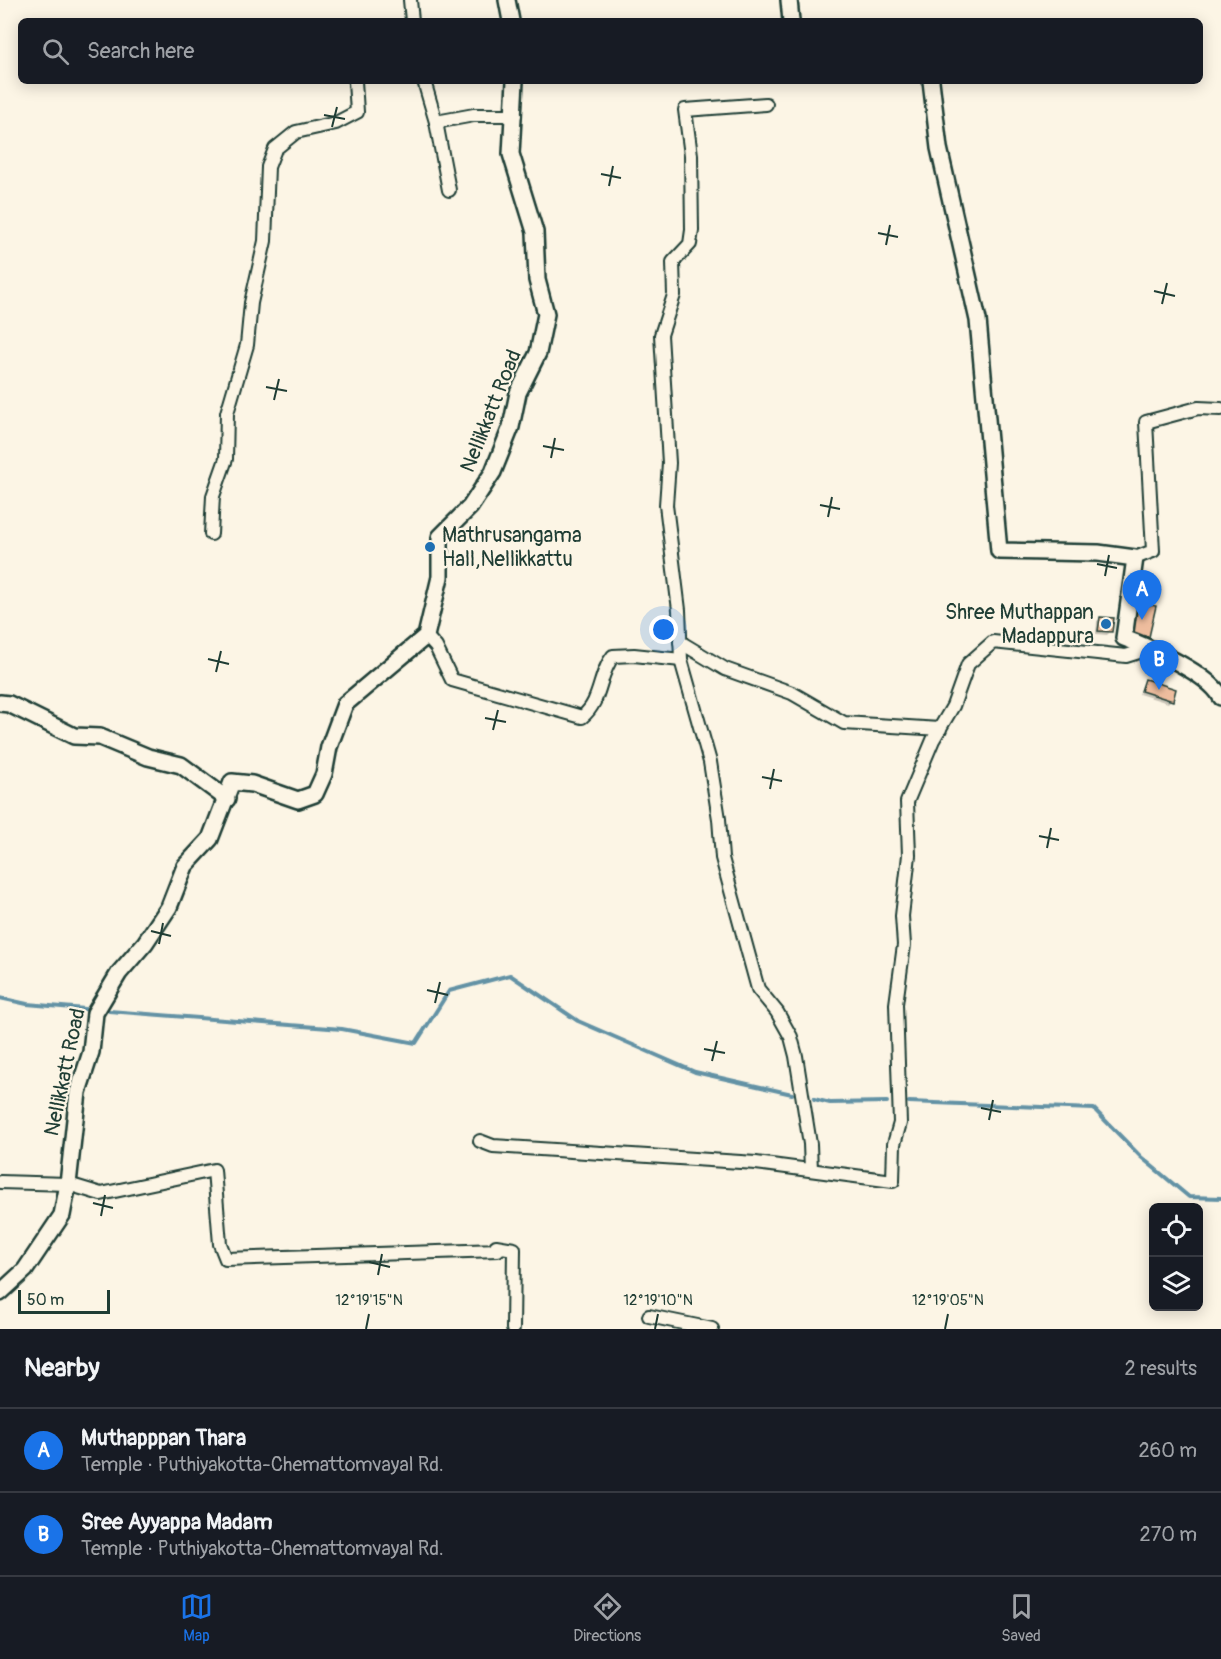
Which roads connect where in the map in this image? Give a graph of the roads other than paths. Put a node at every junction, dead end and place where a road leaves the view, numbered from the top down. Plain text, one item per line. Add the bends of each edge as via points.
1 (410, 0) edge
2 (507, 0) edge
3 (789, 0) edge
4 (412, 18) edge
5 (510, 18) edge
6 (791, 18) edge
7 (355, 84) edge
8 (425, 84) edge
9 (515, 84) edge
10 (931, 84) edge
11 (766, 104) dead end
12 (515, 115) junction
13 (436, 122) junction
14 (449, 190) dead end
15 (1221, 409) edge
16 (211, 534) dead end
17 (1135, 558) junction
18 (426, 636) junction
19 (680, 642) junction
20 (1152, 648) junction
21 (681, 660) junction
22 (1221, 697) edge
23 (0, 703) edge
24 (940, 729) junction
25 (227, 799) junction
26 (480, 1141) dead end
27 (811, 1170) junction
28 (0, 1182) edge
29 (68, 1184) junction
30 (0, 1293) edge
31 (649, 1316) dead end
32 (513, 1329) edge
33 (712, 1329) edge

1 - 4 street
2 - 5 street
3 - 6 street
7 - 16 street via 357,112 336,123 296,132 275,149 268,167 265,241 251,303 247,345 226,413 226,459 213,496
8 - 13 street
9 - 12 street, Nellikkatt Road
10 - 17 street via 939,148 978,320 999,551 1098,553
11 - 19 street via 685,110 691,155 692,230 690,244 673,262 674,295 661,335 668,444 666,505
12 - 13 street via 474,115
12 - 18 street, Nellikkatt Road via 511,154 535,232 537,280 546,314 538,353 518,393 511,427 494,472 470,507 440,537 440,577
13 - 14 street
15 - 17 street via 1197,408 1146,422 1153,551
17 - 20 street via 1124,638
18 - 21 street via 436,647 452,680 582,717 599,694 613,656
18 - 25 street, Nellikkatt Road via 345,704 315,794 298,800 252,784 232,782
19 - 21 street
19 - 24 street via 725,669 792,693 844,723
20 - 22 street via 1218,690
20 - 24 street via 1126,656 993,642 968,664
21 - 27 street via 710,762 722,858 758,989 777,1012 796,1056
23 - 25 street via 74,736 100,737 148,758 181,765
24 - 27 street via 907,802 909,855 896,1004 900,1123 894,1144 893,1180
25 - 29 street, Nellikkatt Road via 210,839 185,866 169,907 95,1012 91,1052 78,1092
26 - 27 street via 493,1146
28 - 29 street
29 - 30 street, Nellikkatt Road via 62,1215 25,1270
29 - 32 street via 101,1194 214,1170 220,1244 226,1259 498,1250 496,1246 514,1249
31 - 33 street

